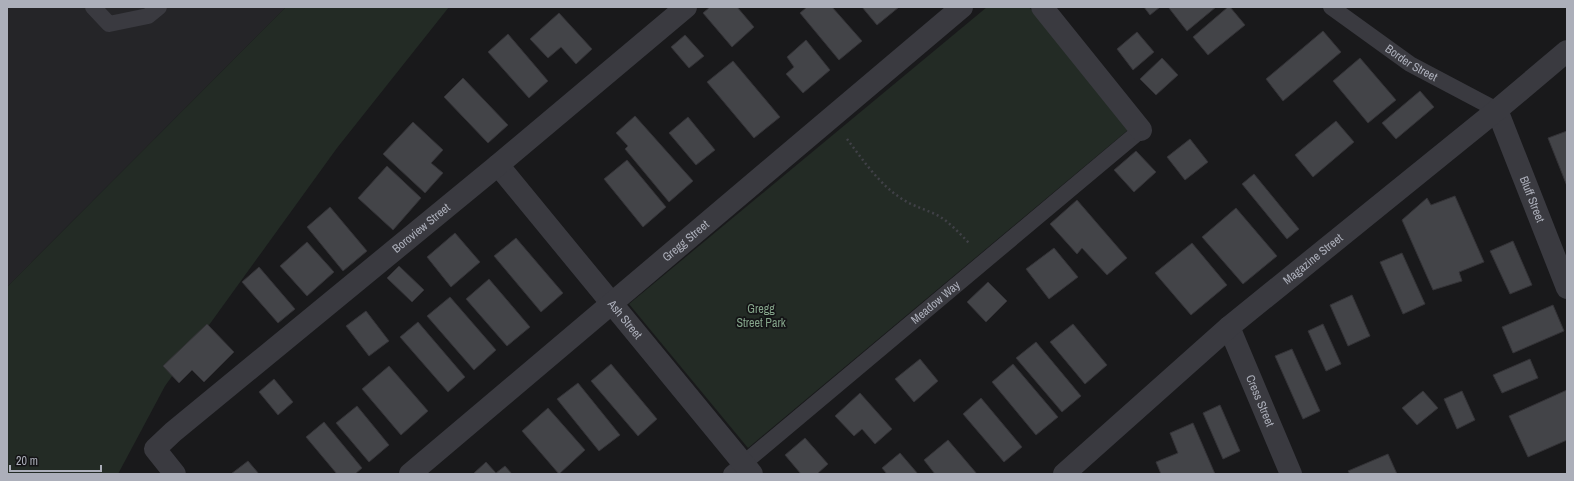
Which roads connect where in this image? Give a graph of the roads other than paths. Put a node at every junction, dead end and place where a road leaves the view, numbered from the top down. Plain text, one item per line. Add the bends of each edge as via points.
1 (93, 7) edge
2 (159, 7) edge
3 (686, 7) edge
4 (962, 7) edge
5 (1042, 7) edge
6 (1331, 7) edge
7 (1567, 51) edge
8 (1497, 110) junction
9 (1141, 130) joint
10 (498, 165) junction
11 (1567, 288) edge
12 (612, 302) junction
13 (1229, 327) junction
14 (742, 470) edge
15 (175, 474) edge
16 (410, 474) edge
17 (1064, 474) edge
18 (1291, 474) edge

1 - 2 lane via 109,24 148,16
3 - 10 street, Boroview Street
4 - 12 street, Gregg Street
5 - 9 street
6 - 8 lane, Border Street via 1410,64
7 - 8 street, Magazine Street
8 - 11 street, Bluff Street
8 - 13 street, Magazine Street
9 - 14 lane, Meadow Way via 985,260
10 - 12 street, Ash Street
10 - 15 street, Boroview Street via 155,449
12 - 14 street, Ash Street
12 - 16 street, Gregg Street
13 - 17 street, Magazine Street
13 - 18 street, Cress Street

